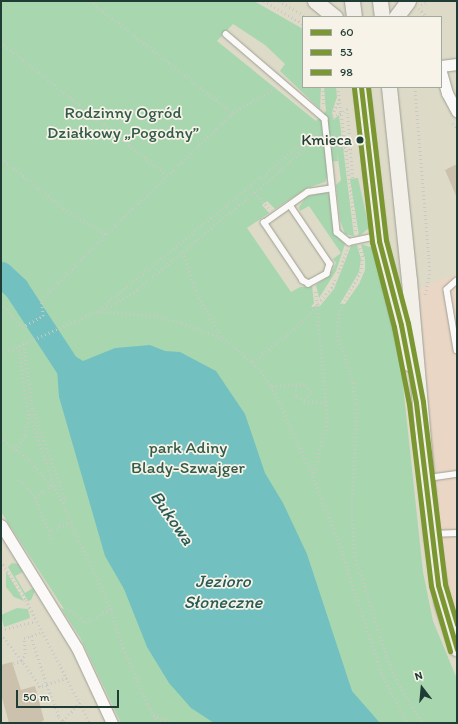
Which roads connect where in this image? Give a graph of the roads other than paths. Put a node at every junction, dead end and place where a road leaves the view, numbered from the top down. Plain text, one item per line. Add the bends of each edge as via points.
1 (315, 1) edge
2 (352, 1) edge
3 (380, 1) edge
4 (413, 4) edge
5 (335, 16) edge
6 (354, 16) edge
7 (382, 16) edge
8 (397, 16) edge
9 (226, 34) dead end
10 (457, 64) edge
11 (442, 66) edge
12 (442, 76) edge
13 (361, 88) edge
14 (391, 90) edge
15 (457, 112) edge
16 (332, 188) junction
17 (290, 205) junction
18 (378, 236) junction
19 (457, 281) edge
20 (457, 350) edge
21 (423, 451) junction
22 (457, 474) edge
23 (425, 478) junction
24 (1, 525) edge
25 (457, 533) edge
26 (431, 534) junction
27 (457, 649) edge
28 (112, 723) edge

1 - 5 main road
2 - 6 main road
3 - 7 main road
4 - 8 main road
9 - 16 lane via 326,121
10 - 11 street
12 - 15 street via 447,93
13 - 18 main road
14 - 21 main road
16 - 17 lane via 308,192
16 - 18 lane via 337,232 349,242
17 - 17 lane via 330,264 327,274 309,284 303,281 264,223
18 - 21 main road via 404,343
19 - 20 lane via 447,290
21 - 23 main road
22 - 23 lane
23 - 26 main road
24 - 28 street via 76,648
25 - 26 lane
26 - 27 main road via 442,604

